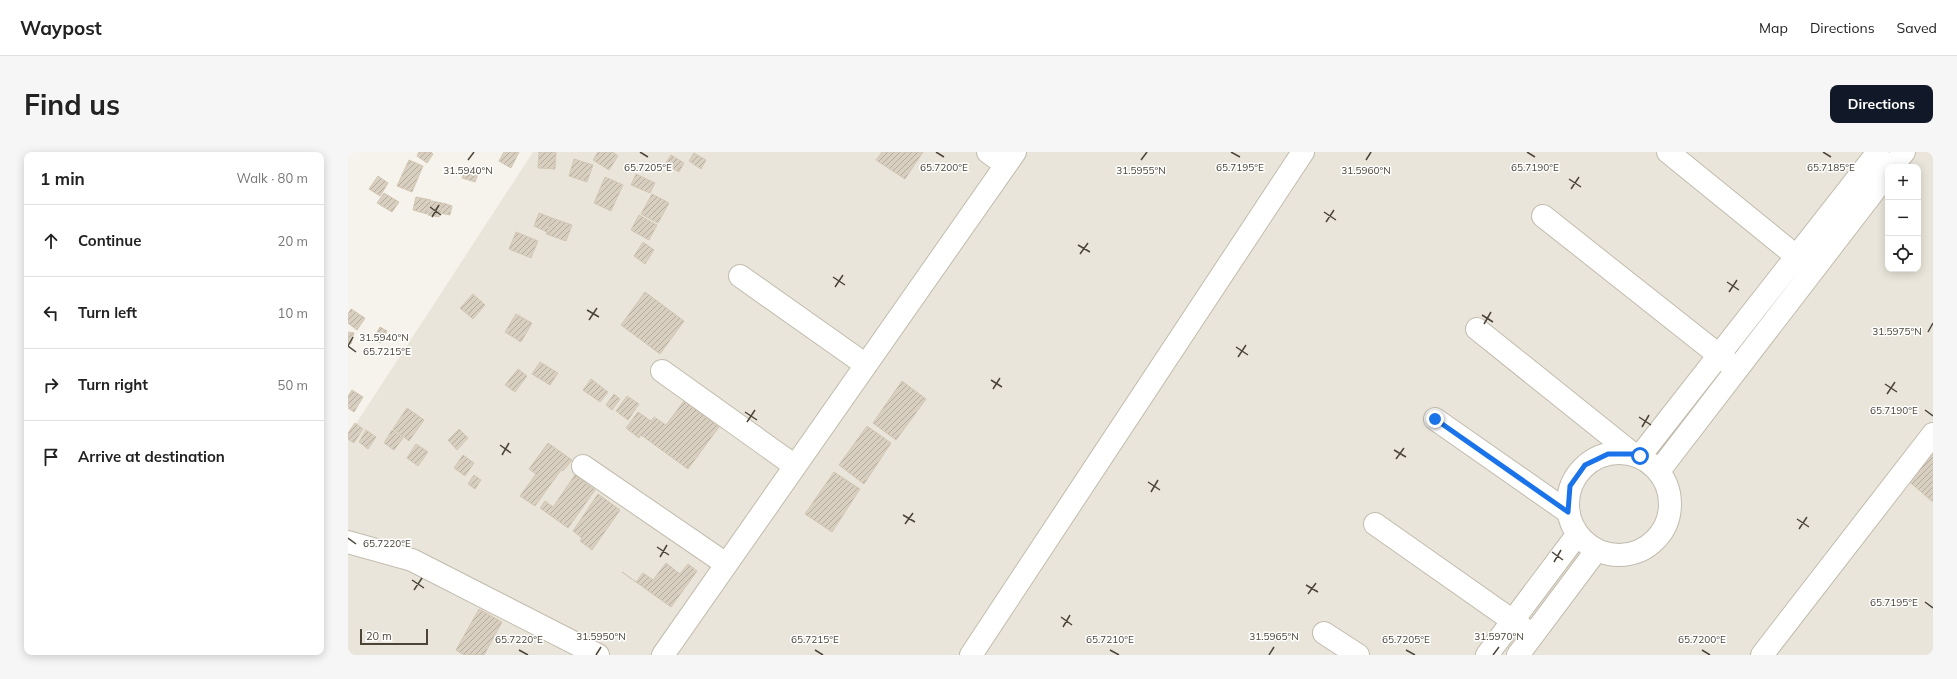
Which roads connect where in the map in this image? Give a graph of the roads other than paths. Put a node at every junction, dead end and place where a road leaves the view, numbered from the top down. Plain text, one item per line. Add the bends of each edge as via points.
1 (988, 152) edge
2 (1303, 152) edge
3 (1668, 152) edge
4 (1904, 152) edge
5 (1010, 158) edge
6 (1876, 159) edge
7 (1894, 164) edge
8 (1544, 216) dead end
9 (1796, 256) junction
10 (740, 276) dead end
11 (1477, 329) dead end
12 (1719, 355) junction
13 (866, 365) junction
14 (1737, 370) junction
15 (662, 371) dead end
16 (1435, 419) dead end
17 (1933, 434) edge
18 (1636, 455) junction
19 (583, 466) dead end
20 (795, 466) junction
21 (1659, 471) junction
22 (1568, 512) junction
23 (1375, 524) dead end
24 (1577, 535) junction
25 (348, 542) edge
26 (1596, 551) junction
27 (726, 564) junction
28 (1513, 621) junction
29 (1324, 632) dead end
30 (1533, 635) junction
31 (598, 655) edge
32 (663, 655) edge
33 (971, 655) edge
34 (1358, 655) edge
35 (1487, 655) edge
36 (1518, 655) edge
37 (1762, 655) edge

1 - 5 street
2 - 33 street
3 - 9 street
4 - 7 street
5 - 13 street
6 - 9 street
6 - 14 street
8 - 12 street
9 - 12 street
10 - 13 street
11 - 18 street
12 - 14 street
12 - 18 street
13 - 20 street
14 - 21 street
15 - 20 street
16 - 22 street
17 - 37 street
18 - 21 street
18 - 22 street via 1608,454 1585,465 1570,486
19 - 27 street
20 - 27 street
21 - 26 street via 1670,492 1670,515 1660,536 1642,551 1619,556
22 - 24 street
23 - 28 street
24 - 26 street
24 - 28 street
25 - 31 street via 412,560
26 - 30 street
27 - 32 street
28 - 30 street
28 - 35 street
29 - 34 street
30 - 36 street

